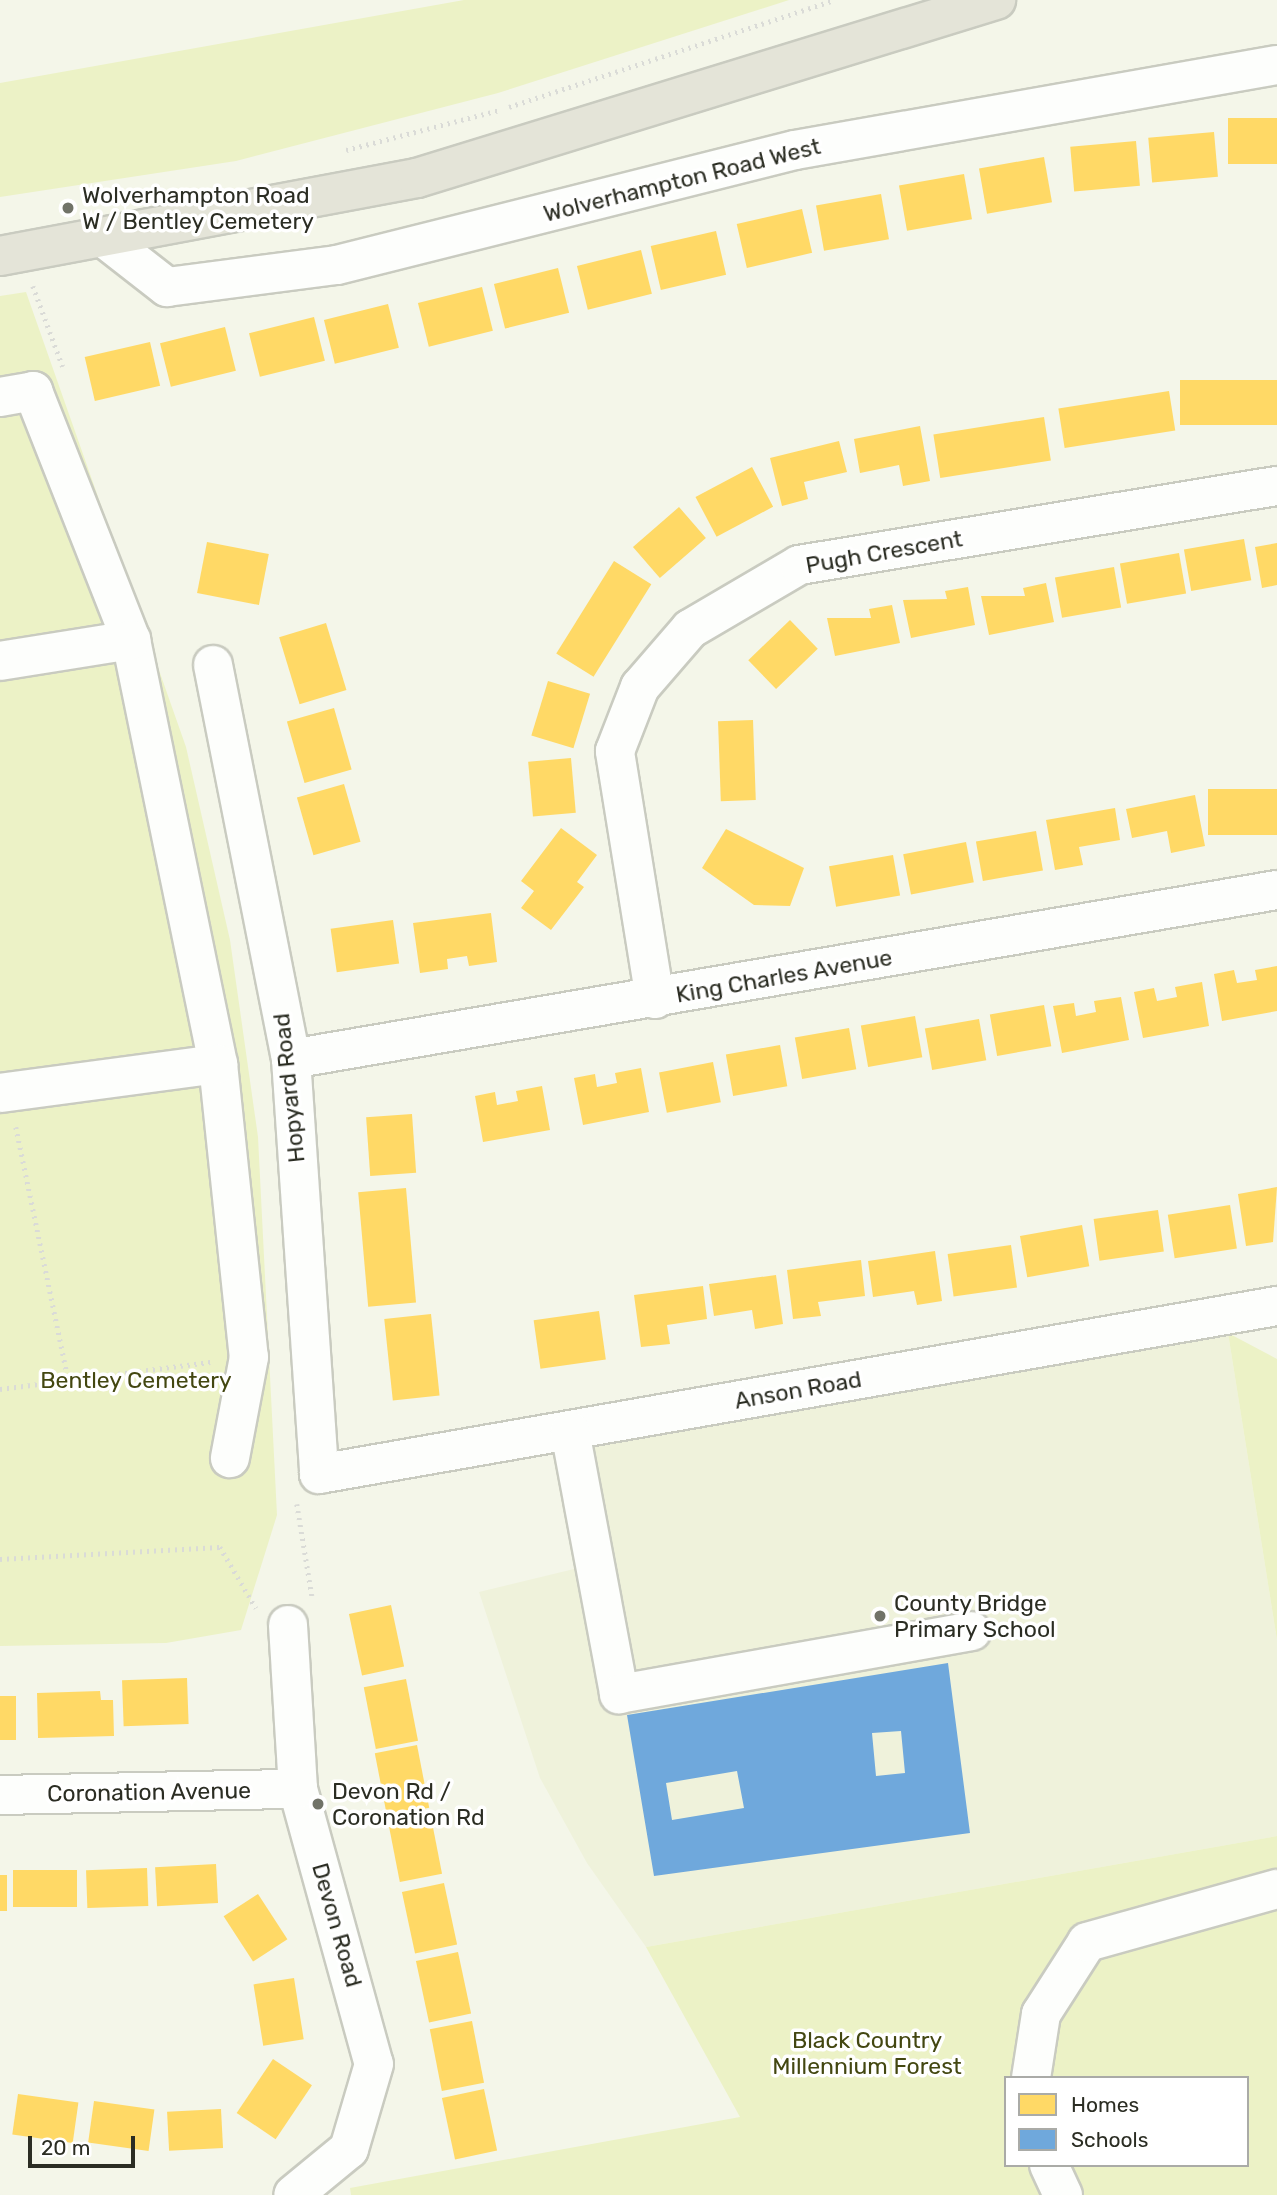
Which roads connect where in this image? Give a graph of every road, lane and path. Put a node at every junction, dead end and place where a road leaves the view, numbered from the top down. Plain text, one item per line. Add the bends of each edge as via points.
1 (834, 0) edge
2 (996, 0) edge
3 (1277, 65) edge
4 (341, 151) dead end
5 (104, 238) junction
6 (0, 256) edge
7 (0, 397) edge
8 (1277, 486) edge
9 (131, 640) junction
10 (0, 661) edge
11 (213, 665) dead end
12 (1277, 891) edge
13 (655, 999) junction
14 (290, 1059) junction
15 (218, 1064) junction
16 (5, 1093) edge
17 (1277, 1306) edge
18 (249, 1357) junction
19 (68, 1379) junction
20 (0, 1389) edge
21 (570, 1431) junction
22 (230, 1458) dead end
23 (307, 1486) junction
24 (0, 1559) edge
25 (287, 1615) junction
26 (971, 1631) dead end
27 (298, 1789) junction
28 (0, 1795) edge
29 (1277, 1889) edge
30 (1031, 2076) edge
31 (1050, 2167) edge
32 (293, 2195) edge
33 (1063, 2195) edge

1 - 4 path via 503,109
2 - 5 main road via 417,178
3 - 5 street, Wolverhampton Road West via 795,150 338,265 167,287
5 - 6 main road
7 - 9 street via 33,391
8 - 13 street, Pugh Crescent via 799,565 690,629 640,687 615,751
9 - 10 street
9 - 15 street
11 - 14 street, Hopyard Road
12 - 13 street, King Charles Avenue
13 - 14 street, King Charles Avenue
14 - 23 street, Hopyard Road
15 - 16 street
15 - 18 street
16 - 19 path
17 - 21 street, Anson Road
18 - 19 path
18 - 22 street
19 - 20 path
21 - 23 street, Anson Road
21 - 26 street via 619,1694
23 - 25 path
24 - 25 path via 220,1547
25 - 27 street, Devon Road
27 - 28 street, Coronation Avenue
27 - 32 street, Devon Road via 374,2064 349,2149
29 - 30 street via 1087,1942 1041,2014
31 - 33 street

